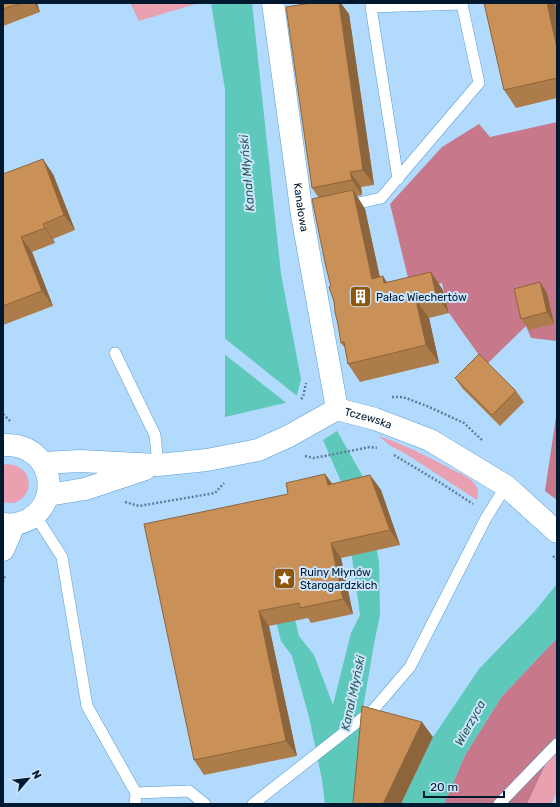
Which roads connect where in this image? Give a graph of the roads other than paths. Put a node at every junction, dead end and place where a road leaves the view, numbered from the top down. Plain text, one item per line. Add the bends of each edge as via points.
1 (273, 3) edge
2 (398, 179) junction
3 (332, 209) edge
4 (115, 353) dead end
5 (337, 409) junction
6 (3, 444) edge
7 (43, 463) junction
8 (158, 465) junction
9 (506, 486) junction
10 (48, 495) junction
11 (36, 515) junction
12 (8, 524) edge
13 (557, 531) edge
14 (3, 550) edge
15 (557, 744) edge
16 (136, 799) edge
17 (206, 804) edge
18 (253, 804) edge
19 (499, 804) edge

1 - 5 street, Kanałowa
2 - 2 lane via 479,83 462,4 371,7
2 - 3 lane via 381,198
4 - 8 lane via 154,435
5 - 8 street, Tczewska via 296,433 258,450 207,460
5 - 9 street, Tczewska via 375,419 430,440
6 - 7 street via 26,448
7 - 8 street, Tczewska via 80,461
7 - 10 street via 49,479
8 - 10 street, Tczewska via 85,489
9 - 13 street, Tczewska
9 - 18 lane via 488,515 410,667 374,709
10 - 11 street
11 - 12 street via 25,522
11 - 16 lane via 62,557 87,706
12 - 14 street
15 - 19 lane
16 - 17 lane via 189,792

